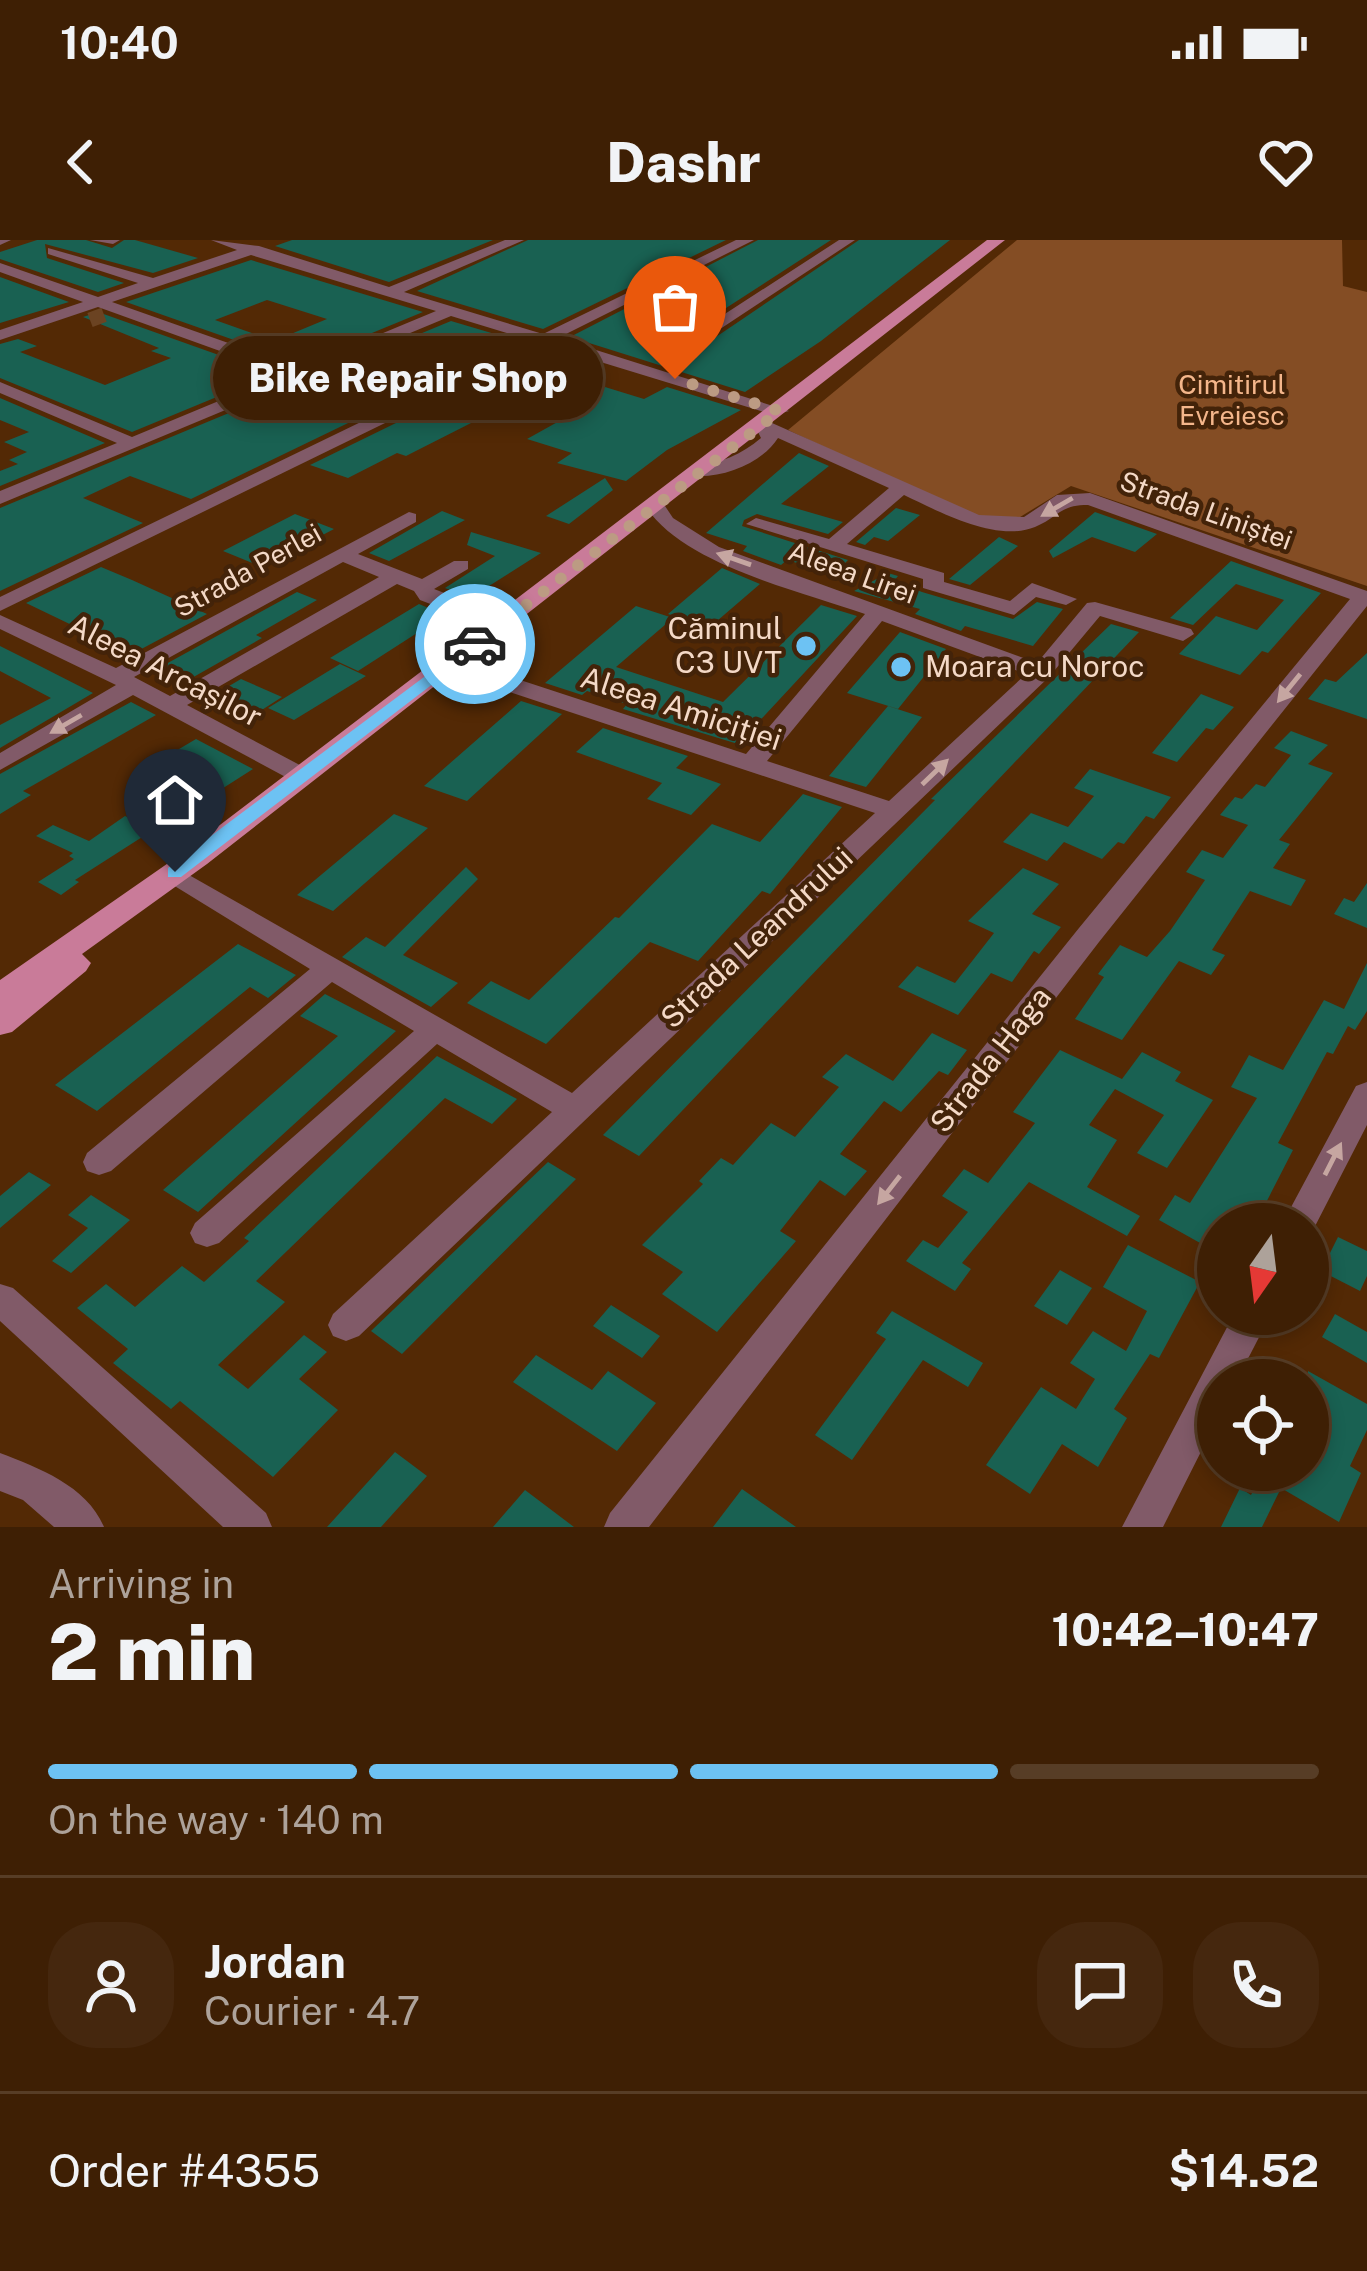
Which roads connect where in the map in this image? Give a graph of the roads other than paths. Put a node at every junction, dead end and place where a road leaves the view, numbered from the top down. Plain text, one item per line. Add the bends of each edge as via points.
1 (88, 240) edge
2 (98, 240) edge
3 (112, 240) edge
4 (218, 240) edge
5 (281, 240) edge
6 (517, 240) edge
7 (747, 240) edge
8 (848, 240) edge
9 (988, 240) edge
10 (997, 240) edge
11 (252, 250) junction
12 (53, 251) junction
13 (963, 264) junction
14 (1, 268) edge
15 (29, 278) junction
16 (152, 283) junction
17 (0, 287) edge
18 (390, 292) junction
19 (449, 311) junction
20 (102, 312) junction
21 (702, 334) dead end
22 (0, 335) edge
23 (545, 340) junction
24 (298, 373) junction
25 (0, 387) edge
26 (772, 418) junction
27 (132, 442) junction
28 (902, 487) junction
29 (0, 498) edge
30 (656, 507) junction
31 (409, 518) dead end
32 (756, 524) dead end
33 (833, 547) junction
34 (341, 554) junction
35 (860, 555) junction
36 (460, 565) dead end
37 (395, 576) junction
38 (423, 587) junction
39 (821, 590) junction
40 (1365, 598) edge
41 (1066, 599) dead end
42 (0, 605) edge
43 (879, 611) junction
44 (488, 618) dead end
45 (0, 621) edge
46 (1183, 634) dead end
47 (448, 664) junction
48 (1041, 672) junction
49 (125, 681) junction
50 (171, 705) junction
51 (0, 763) edge
52 (752, 764) junction
53 (302, 776) junction
54 (894, 812) junction
55 (185, 867) junction
56 (330, 968) junction
57 (0, 996) edge
58 (0, 1023) edge
59 (435, 1029) junction
60 (1367, 1094) edge
61 (573, 1109) junction
62 (99, 1162) dead end
63 (1310, 1203) edge
64 (206, 1233) dead end
65 (0, 1300) edge
66 (346, 1325) dead end
67 (1197, 1421) edge
68 (0, 1472) edge
69 (85, 1527) edge
70 (252, 1527) edge
71 (624, 1527) edge
72 (1142, 1527) edge

1 - 12 street
2 - 3 street
4 - 11 street, Strada Liniștei
5 - 11 street
6 - 18 street
7 - 23 street
8 - 21 street
9 - 13 main road
10 - 13 main road
11 - 16 street
11 - 18 street, Strada Liniștei
12 - 14 street
12 - 16 street
13 - 26 main road
14 - 15 street
15 - 17 street
15 - 20 street
16 - 20 street
18 - 19 street, Strada Liniștei
19 - 23 street, Strada Liniștei
19 - 24 street
20 - 22 street
20 - 24 street
23 - 26 street, Strada Liniștei
23 - 42 street
24 - 27 street
25 - 27 street
26 - 28 street, Strada Liniștei
26 - 30 main road
27 - 29 street
28 - 33 street
40 -> 28 street, Strada Liniștei via 1090,499 1064,499 1036,520 1005,525 967,518
39 -> 30 street, Aleea Lirei via 712,551
30 - 47 main road
31 - 34 street, Strada Perlei
32 - 33 street
33 - 35 street
34 - 37 street
34 - 49 street, Strada Perlei
35 - 39 street
35 - 41 street via 1014,609 1032,589
36 - 38 street
37 - 38 street
37 - 50 street
38 - 44 street via 427,596
39 - 43 street, Aleea Lirei
40 -> 71 street, Strada Haga
43 - 48 street, Aleea Lirei
43 - 52 street
45 - 49 street, Aleea Arcașilor
46 - 48 street, Strada Leandrului via 1095,608
47 - 52 street, Aleea Amiciției
47 - 53 main road
54 -> 48 street, Strada Leandrului
49 - 50 street, Aleea Arcașilor
49 -> 51 street, Strada Perlei
50 - 53 street, Aleea Arcașilor
52 - 54 street, Aleea Amiciției
53 - 55 main road
54 - 61 street, Strada Leandrului
55 - 56 street
55 - 57 main road
55 - 58 main road
56 - 59 street
56 - 62 street
59 - 61 street
59 - 64 street
63 -> 60 street
61 - 66 street, Strada Leandrului
65 - 70 street
67 - 72 street
68 - 69 street via 37,1486

